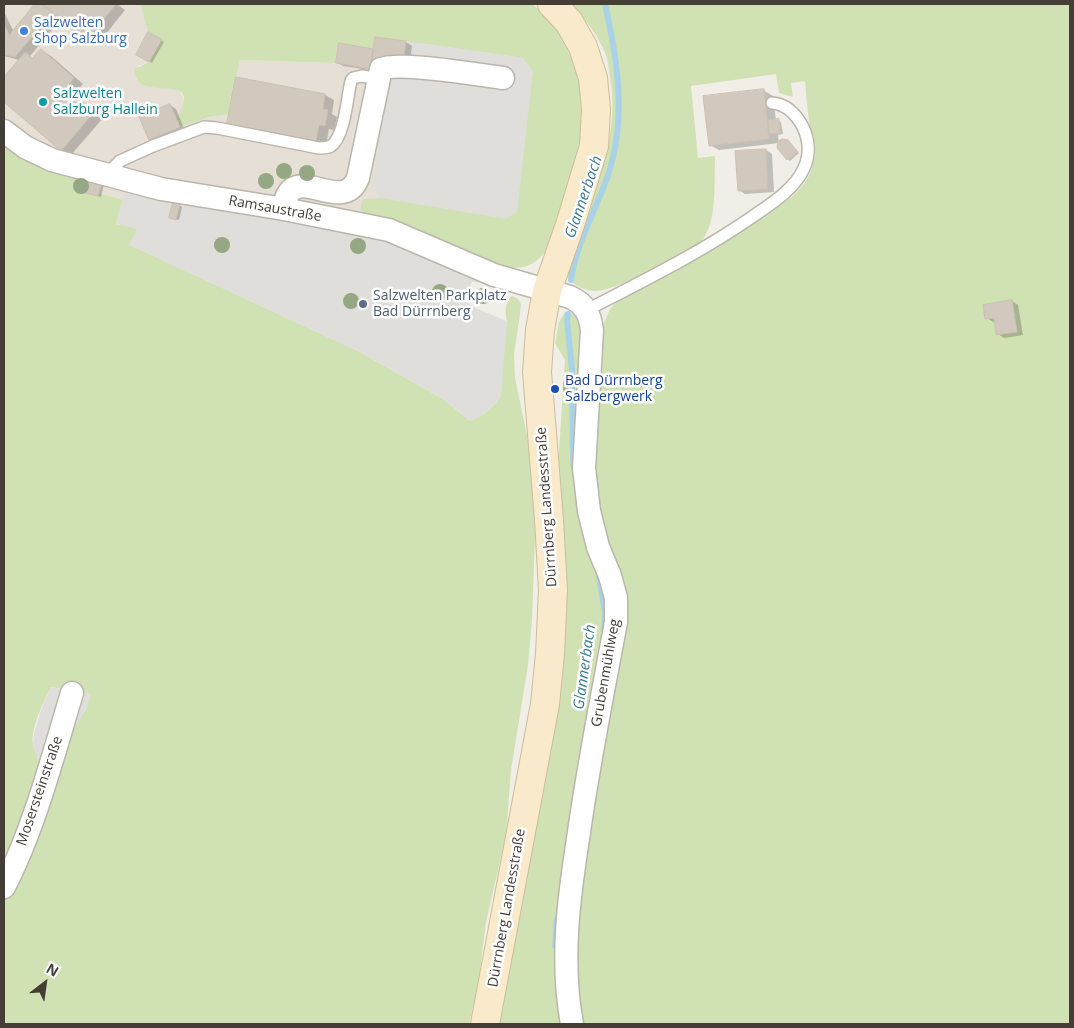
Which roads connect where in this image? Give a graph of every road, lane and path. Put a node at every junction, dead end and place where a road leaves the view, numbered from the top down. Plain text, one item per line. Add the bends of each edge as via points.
1 (552, 4) edge
2 (504, 78) dead end
3 (378, 79) junction
4 (772, 103) dead end
5 (4, 131) edge
6 (106, 175) junction
7 (284, 209) junction
8 (547, 291) junction
9 (587, 310) junction
10 (72, 693) dead end
11 (4, 887) edge
12 (485, 1024) edge
13 (572, 1024) edge

1 - 8 main road, Dürrnberg Landesstraße via 569,22 583,47 593,78 596,109 594,146
2 - 3 street via 387,66 380,69
3 - 6 lane via 353,78 340,134 329,147 319,148 204,127 120,161
3 - 7 street via 355,186 340,192 302,186 292,189
4 - 9 lane via 784,105 798,118 807,139 804,168 790,186 765,208 714,242
5 - 6 street, Ramsaustraße via 25,147 52,160
6 - 7 street, Ramsaustraße
7 - 8 street, Ramsaustraße via 389,230 494,275
8 - 9 street via 577,300
8 - 12 main road, Dürrnberg Landesstraße via 536,372 553,590 550,654 545,704
9 - 13 street, Grubenmühlweg via 592,330 584,468 589,511 616,598 616,622 573,872 565,960
10 - 11 street, Mosersteinstraße via 42,789

